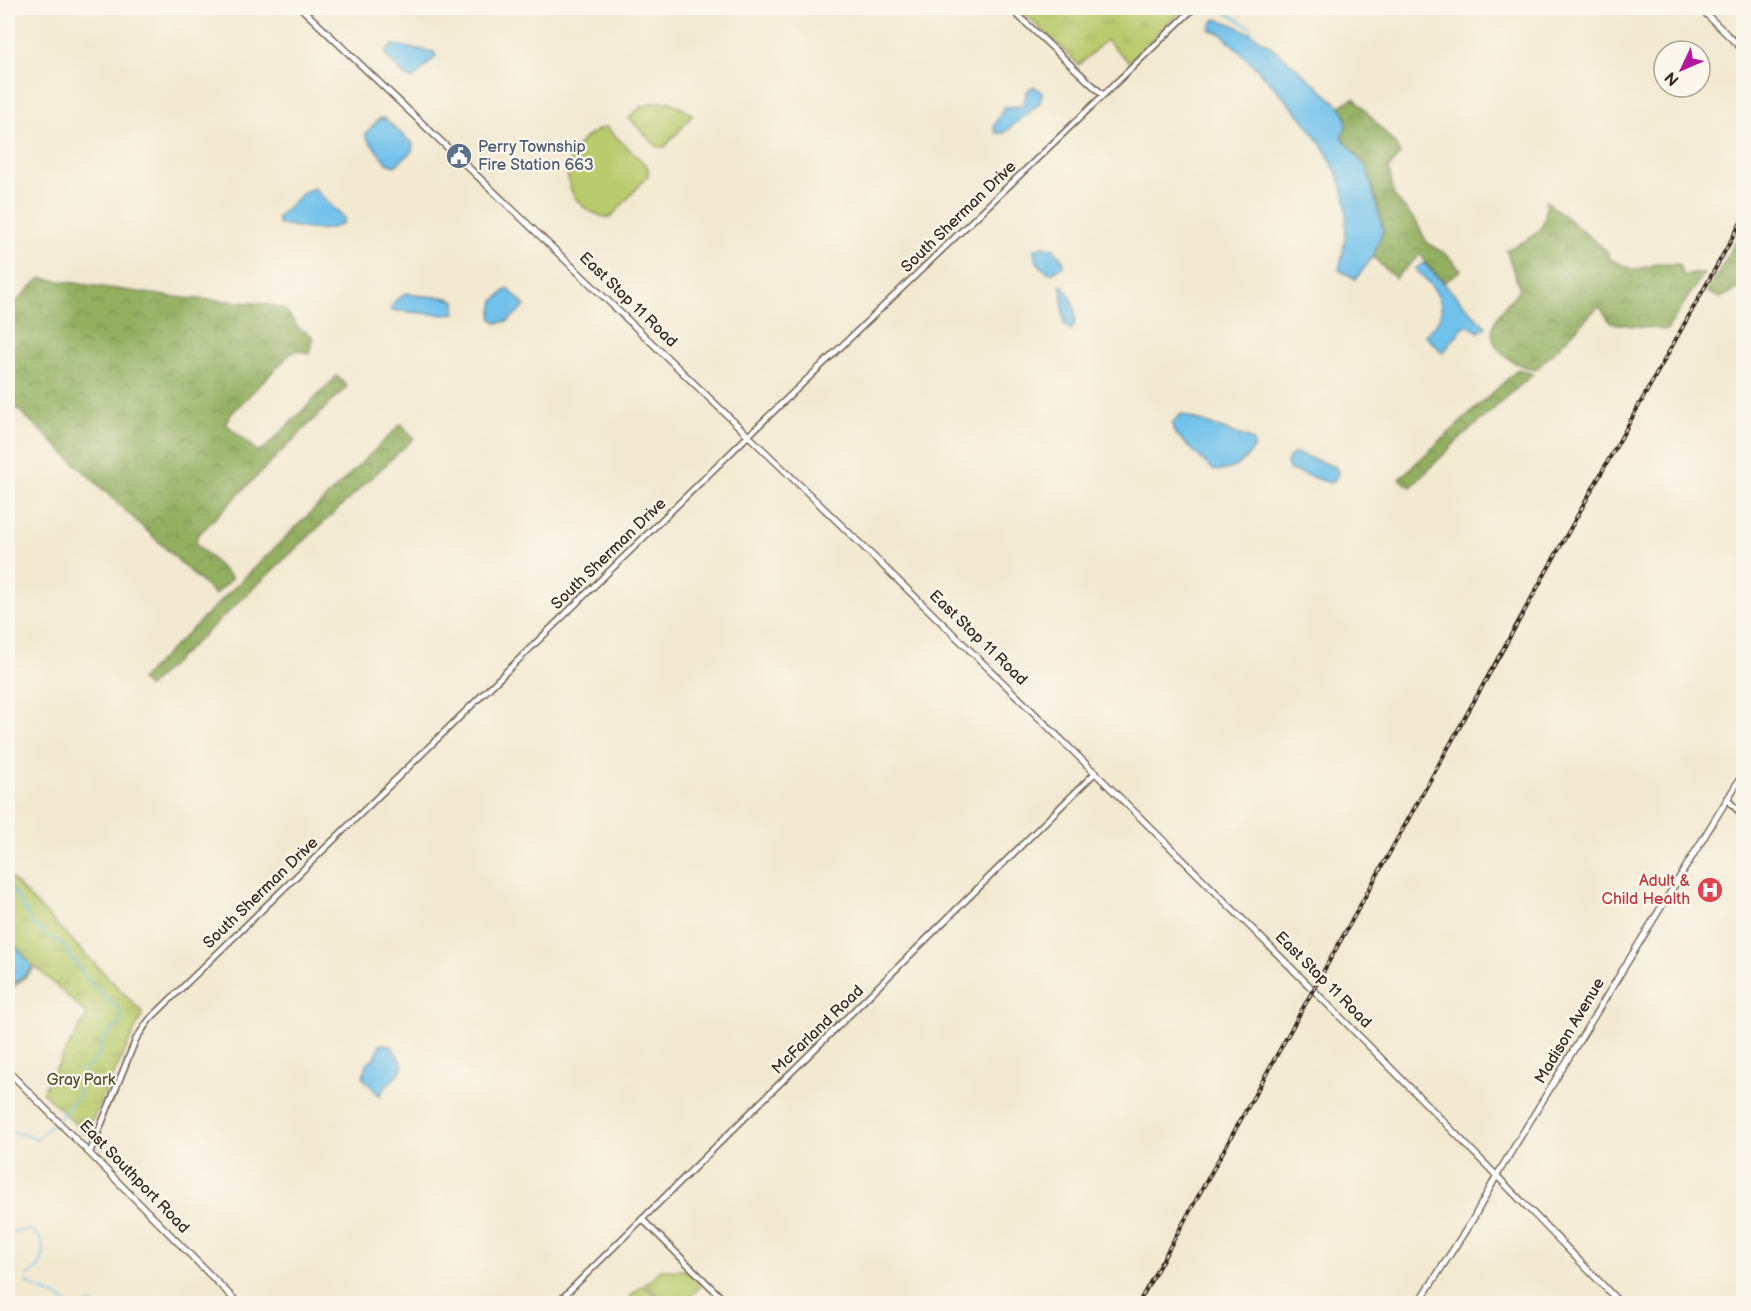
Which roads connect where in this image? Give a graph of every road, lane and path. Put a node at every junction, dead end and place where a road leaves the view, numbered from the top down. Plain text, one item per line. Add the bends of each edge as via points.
1 (301, 8) edge
2 (1010, 8) edge
3 (1194, 8) edge
4 (1700, 8) edge
5 (1743, 51) edge
6 (1102, 95) junction
7 (750, 434) junction
8 (1096, 772) junction
9 (1743, 772) edge
10 (1727, 799) junction
11 (1743, 817) edge
12 (8, 1071) edge
13 (90, 1152) junction
14 (1497, 1175) junction
15 (642, 1219) junction
16 (239, 1304) edge
17 (556, 1304) edge
18 (728, 1304) edge
19 (1418, 1304) edge
20 (1621, 1304) edge

1 - 7 main road, East Stop 11 Road
2 - 6 street
3 - 6 street, South Sherman Drive
4 - 5 main road
6 - 7 street, South Sherman Drive
7 - 8 main road, East Stop 11 Road
7 - 13 street, South Sherman Drive via 149,1020 134,1043
8 - 14 main road, East Stop 11 Road
8 - 15 street, McFarland Road
9 - 10 main road, Madison Avenue
10 - 11 street
10 - 14 main road, Madison Avenue
12 - 13 main road, East Southport Road
13 - 16 main road, East Southport Road
14 - 19 main road, Madison Avenue via 1473,1220
14 - 20 main road, East Stop 11 Road
15 - 17 street, McFarland Road
15 - 18 street

